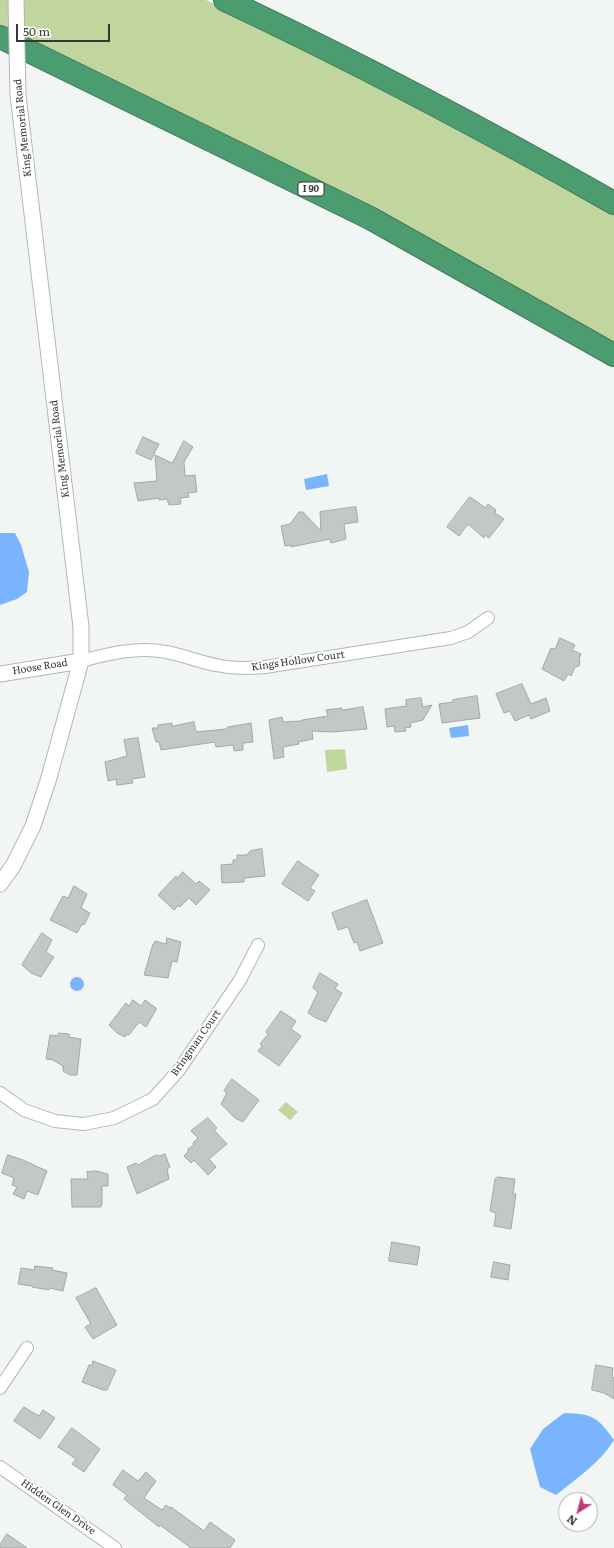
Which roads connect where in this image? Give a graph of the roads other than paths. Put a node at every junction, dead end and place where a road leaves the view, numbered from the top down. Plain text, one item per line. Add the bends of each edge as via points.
1 (16, 0) edge
2 (225, 0) edge
3 (0, 37) edge
4 (614, 203) edge
5 (614, 355) edge
6 (488, 618) dead end
7 (81, 661) junction
8 (0, 674) edge
9 (0, 884) edge
10 (258, 944) dead end
11 (0, 1093) edge
12 (27, 1348) dead end
13 (0, 1388) edge
14 (0, 1467) edge
15 (115, 1548) edge

1 - 7 street, King Memorial Road, bridge via 18,95 80,612
2 - 4 highway via 290,30 430,102
3 - 5 highway, I 90 via 370,218
6 - 7 street, Kings Hollow Court via 468,632 451,638 265,667 244,669 217,666 165,651 143,650 107,654
7 - 8 street, Hoose Road
7 - 9 street, King Memorial Road via 33,826 13,866
10 - 11 street, Bringman Court via 240,980 179,1070 153,1099 114,1118 84,1124 55,1121 24,1110
12 - 13 street
14 - 15 street, Hidden Glen Drive

